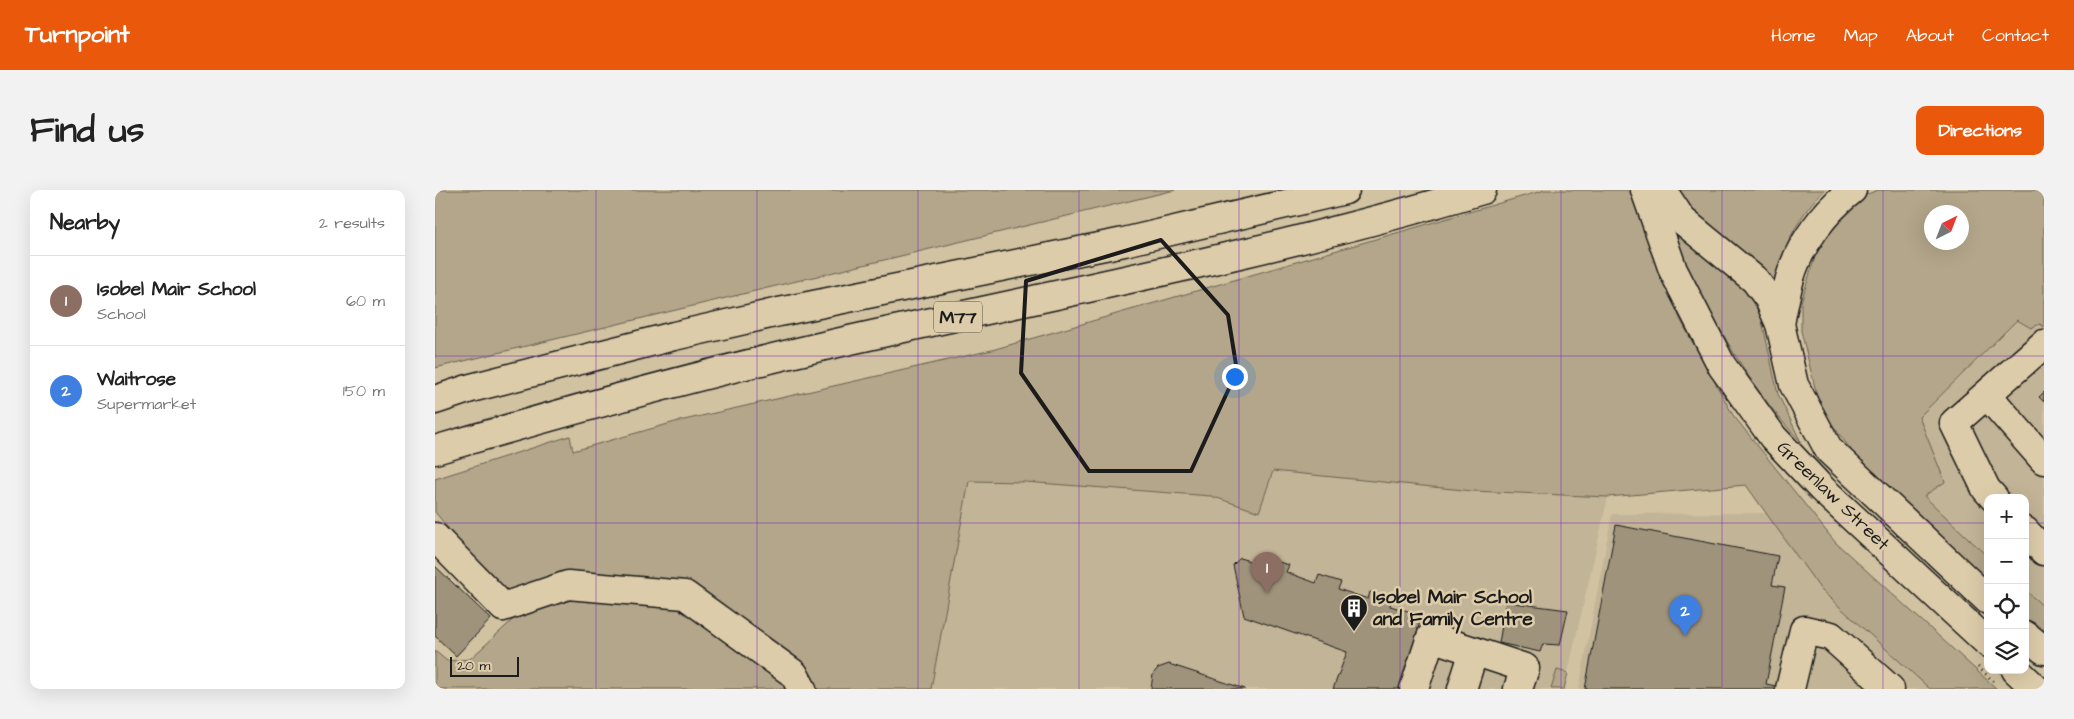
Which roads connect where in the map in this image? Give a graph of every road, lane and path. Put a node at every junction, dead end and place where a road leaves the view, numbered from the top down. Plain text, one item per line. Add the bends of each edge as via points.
1 (1345, 190) edge
2 (1482, 190) edge
3 (1645, 190) edge
4 (1663, 190) edge
5 (1852, 190) edge
6 (1780, 324) junction
7 (2044, 344) edge
8 (1988, 396) junction
9 (435, 400) edge
10 (435, 450) edge
11 (2044, 460) edge
12 (1990, 494) edge
13 (2029, 535) edge
14 (435, 537) edge
15 (2044, 551) edge
16 (1984, 596) edge
17 (2029, 638) edge
18 (1984, 639) edge
19 (2044, 650) edge
20 (1474, 652) junction
21 (2020, 674) edge
22 (802, 689) edge
23 (1414, 689) edge
24 (1462, 689) edge
25 (1518, 689) edge
26 (1790, 689) edge
27 (1890, 689) edge
28 (2036, 689) edge

1 - 9 main road, M77 via 1133,240 779,312 471,388
2 - 10 main road, M77 via 1266,247 1036,301 884,332 682,381 540,418
3 - 18 main road, Greenlaw Street via 1673,270 1721,366 1773,437 1822,489
4 - 6 main road, Greenlaw Street via 1682,220 1755,280 1769,298
5 - 6 main road via 1838,201 1808,239 1790,276
6 - 16 main road, Greenlaw Street via 1794,386 1829,450
7 - 8 main road
8 - 11 main road
8 - 12 main road via 1954,423
13 - 15 main road
14 - 22 main road via 503,607 568,585 685,595 794,674
17 - 19 main road
20 - 23 main road via 1431,637
20 - 24 main road
20 - 25 main road via 1525,668
21 - 28 main road
26 - 27 main road via 1804,630 1831,636

